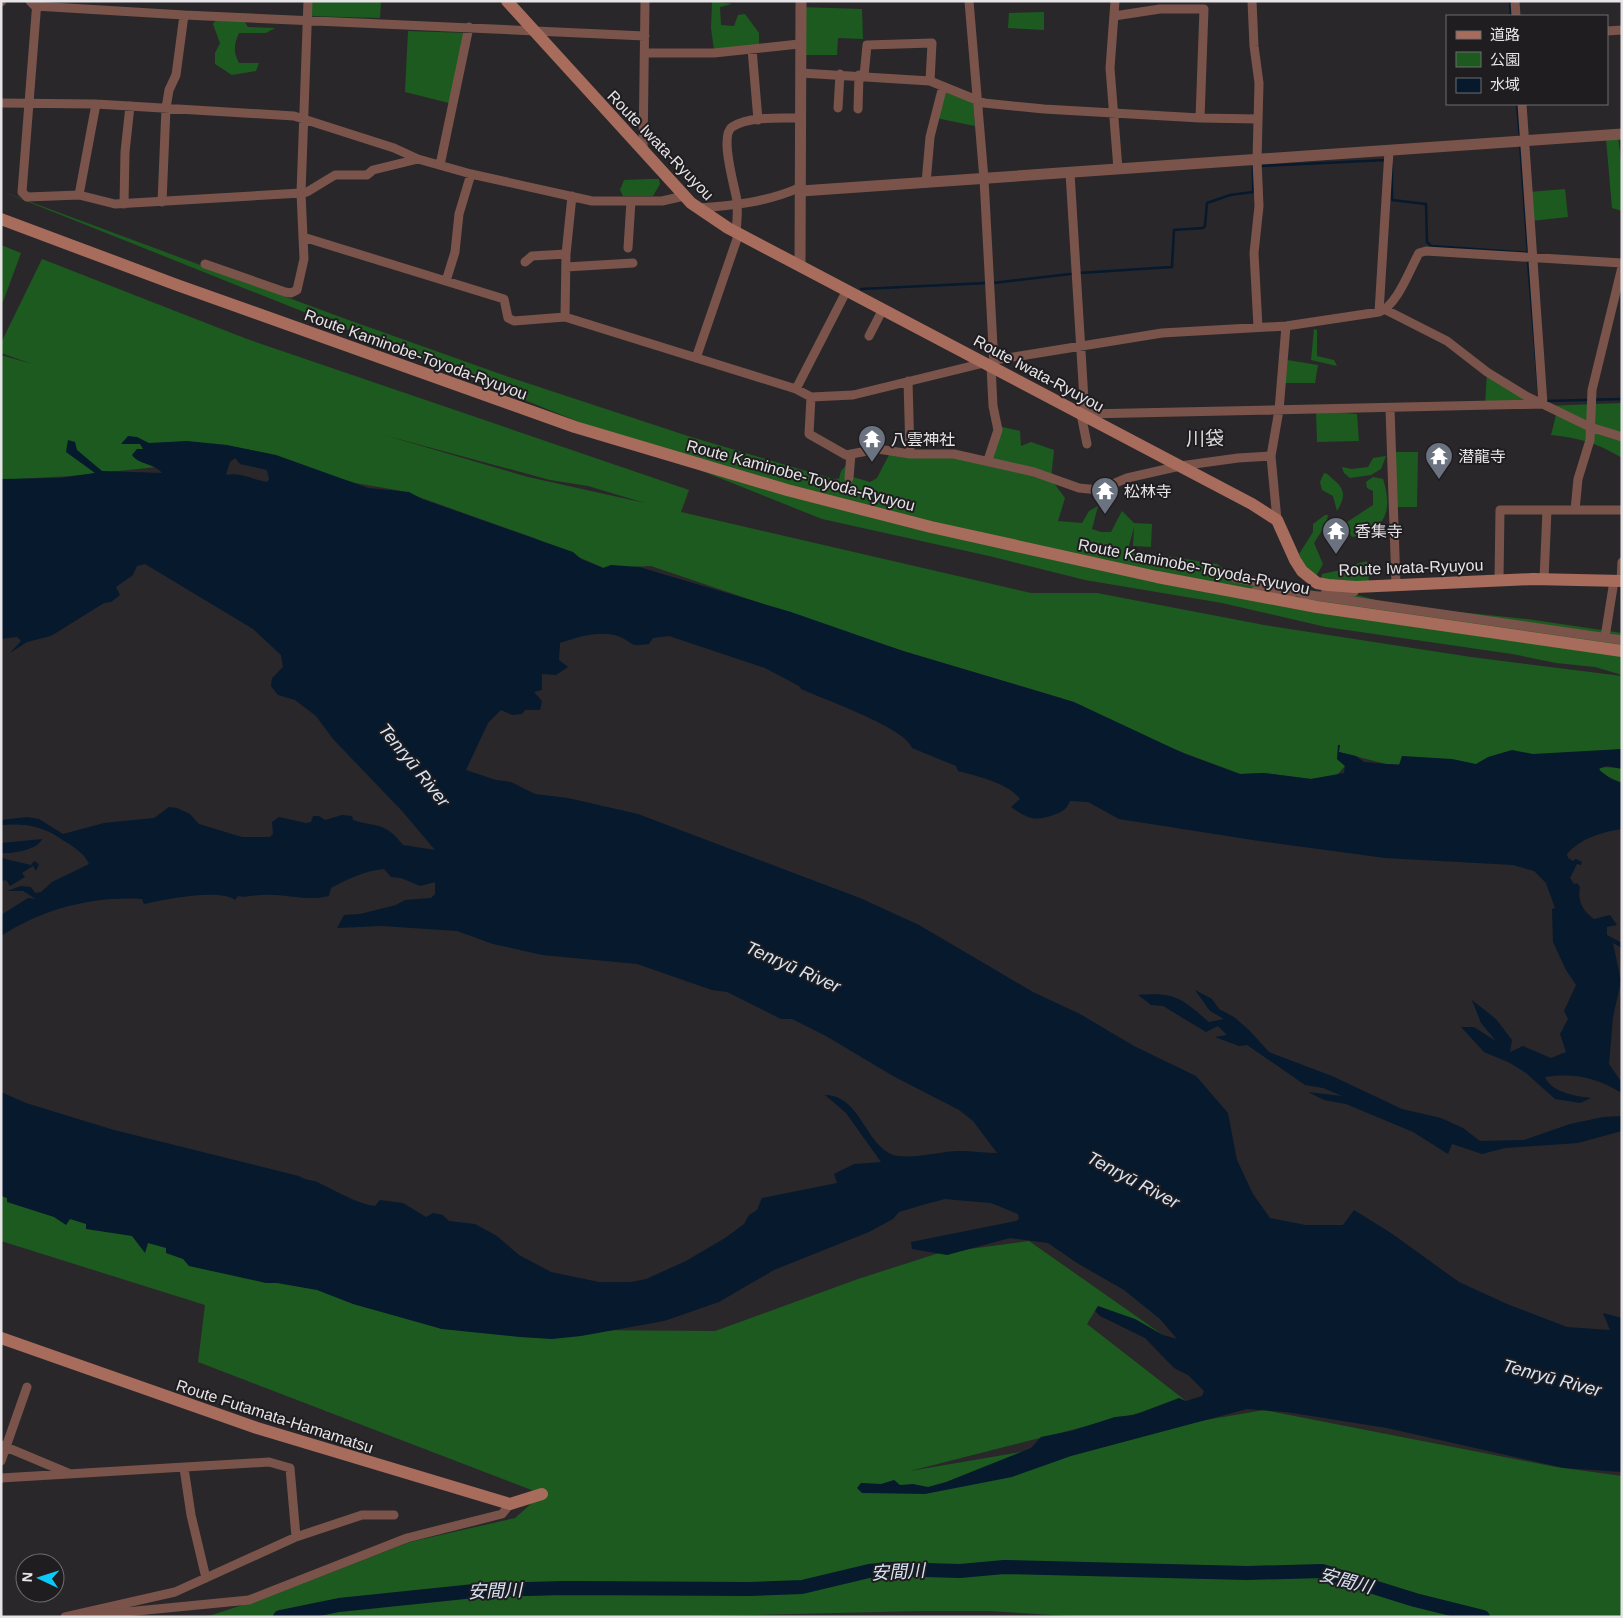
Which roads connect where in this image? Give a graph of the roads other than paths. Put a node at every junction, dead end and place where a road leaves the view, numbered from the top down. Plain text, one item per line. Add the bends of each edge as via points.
1 (79, 1) edge
2 (308, 1) edge
3 (507, 1) edge
4 (645, 1) edge
5 (800, 1) edge
6 (969, 1) edge
7 (1115, 1) edge
8 (1252, 1) edge
9 (1515, 1) edge
10 (34, 3) edge
11 (70, 8) junction
12 (1516, 15) edge
13 (184, 16) junction
14 (1114, 16) junction
15 (307, 20) junction
16 (468, 27) junction
17 (533, 30) junction
18 (1622, 30) edge
19 (1608, 31) edge
20 (644, 36) junction
21 (799, 44) junction
22 (752, 49) junction
23 (645, 53) junction
24 (801, 73) junction
25 (840, 74) junction
26 (862, 75) junction
27 (930, 81) junction
28 (943, 86) junction
29 (976, 100) junction
30 (1, 103) edge
31 (30, 104) junction
32 (96, 104) junction
33 (1522, 105) edge
34 (130, 106) junction
35 (166, 108) junction
36 (838, 108) dead end
37 (858, 109) dead end
38 (1114, 112) junction
39 (303, 118) junction
40 (800, 118) junction
41 (1200, 118) junction
42 (1258, 119) junction
43 (758, 120) junction
44 (1622, 134) edge
45 (1524, 141) junction
46 (1389, 150) junction
47 (643, 151) junction
48 (418, 159) junction
49 (1257, 160) junction
50 (440, 165) junction
51 (1118, 169) junction
52 (1070, 173) junction
53 (472, 174) junction
54 (984, 179) junction
55 (926, 183) junction
56 (801, 189) junction
57 (301, 193) junction
58 (79, 195) junction
59 (572, 196) junction
60 (684, 196) junction
61 (631, 201) junction
62 (162, 202) junction
63 (124, 204) junction
64 (737, 205) junction
65 (696, 208) junction
66 (1, 219) edge
67 (737, 233) junction
68 (303, 237) junction
69 (628, 248) dead end
70 (566, 254) junction
71 (1533, 257) junction
72 (526, 262) dead end
73 (633, 263) dead end
74 (1622, 263) edge
75 (205, 264) dead end
76 (800, 265) junction
77 (566, 267) junction
78 (1622, 267) edge
79 (446, 281) junction
80 (847, 290) junction
81 (883, 309) junction
82 (1383, 311) junction
83 (565, 317) junction
84 (1286, 326) junction
85 (1258, 327) junction
86 (869, 336) dead end
87 (1082, 347) junction
88 (696, 358) junction
89 (991, 364) junction
90 (908, 381) junction
91 (796, 389) junction
92 (811, 397) junction
93 (1543, 404) junction
94 (1390, 408) junction
95 (1279, 410) junction
96 (1084, 414) junction
97 (1590, 427) junction
98 (870, 433) dead end
99 (1622, 438) edge
100 (1087, 444) dead end
101 (875, 450) junction
102 (851, 454) junction
103 (910, 454) junction
104 (1271, 456) junction
105 (988, 460) junction
106 (1180, 466) junction
107 (849, 478) dead end
108 (1547, 510) junction
109 (1575, 510) junction
110 (1622, 510) edge
111 (1277, 520) junction
112 (1622, 562) edge
113 (1234, 578) dead end
114 (1544, 579) junction
115 (1499, 580) junction
116 (1619, 581) edge
117 (1396, 585) junction
118 (1356, 587) junction
119 (1243, 593) junction
120 (1303, 594) junction
121 (1605, 637) junction
122 (1622, 640) edge
123 (1622, 651) edge
124 (1, 1338) edge
125 (27, 1387) dead end
126 (4, 1446) edge
127 (1, 1461) edge
128 (184, 1468) junction
129 (70, 1474) junction
130 (1, 1478) edge
131 (542, 1494) dead end
132 (510, 1504) junction
133 (394, 1515) dead end
134 (296, 1537) junction
135 (206, 1578) junction
136 (65, 1617) edge
137 (75, 1617) edge

1 - 11 street
2 - 15 street
3 - 17 main road, Route Iwata-Ryuyou
4 - 20 street
5 - 21 street
6 - 29 street
7 - 14 street
8 - 42 street via 1259,83
9 - 12 street
10 - 11 street
10 - 31 street
11 - 13 street
13 - 15 street
13 - 35 street via 176,75
14 - 38 street via 1110,68
14 - 41 street via 1204,9
15 - 16 street
15 - 39 street
16 - 17 street
16 - 50 street
17 - 20 street
17 - 47 main road, Route Iwata-Ryuyou
18 - 19 street
20 - 23 street
21 - 22 street
21 - 24 street
22 - 23 street via 714,53
22 - 43 street
23 - 47 street
24 - 25 street
24 - 40 street
25 - 26 street
25 - 36 street
26 - 27 street
26 - 27 street via 867,46 932,43
26 - 37 street
27 - 28 street
28 - 29 street
28 - 55 street via 930,136
29 - 38 street via 1044,109
29 - 54 street
30 - 31 street
31 - 32 street
31 - 58 street via 22,192 28,197
32 - 34 street
32 - 58 street
33 - 45 street
34 - 35 street
34 - 63 street
35 - 39 street
35 - 62 street
38 - 41 street
38 - 51 street
39 - 48 street
39 - 57 street
40 - 43 street
40 - 56 street
41 - 42 street
42 - 49 street
43 - 64 street via 731,127 727,133 726,146
44 - 45 street
45 - 46 street
45 - 71 street
46 - 49 street
46 - 82 street
47 - 60 main road, Route Iwata-Ryuyou
48 - 50 street
48 - 57 street via 374,170 367,175 335,175
49 - 51 street
49 - 85 street via 1259,206 1254,253
50 - 53 street
51 - 52 street
52 - 54 street
52 - 87 street
53 - 59 street
53 - 79 street via 459,214 455,252
54 - 55 street
54 - 89 street
55 - 56 street
56 - 64 street
56 - 76 street
57 - 62 street
57 - 68 street
58 - 63 street
59 - 61 street via 592,201
59 - 70 street
60 - 61 street via 662,201
60 - 65 main road, Route Iwata-Ryuyou
61 - 69 street
62 - 63 street
64 - 65 street
64 - 67 street
65 - 67 main road, Route Iwata-Ryuyou
66 - 119 main road, Route Kaminobe-Toyoda-Ryuyou via 411,370 575,427 689,462 1071,560
67 - 76 main road, Route Iwata-Ryuyou
67 - 88 street
68 - 75 street via 302,272 297,290 291,293
68 - 79 street
70 - 72 street via 532,256
70 - 77 street
71 - 74 street
71 - 82 street via 1426,250 1419,253 1394,300
71 - 93 street
73 - 77 street
76 - 80 main road, Route Iwata-Ryuyou
77 - 83 street
78 - 97 street via 1592,390
79 - 83 street via 504,299 508,318 514,321
80 - 81 main road, Route Iwata-Ryuyou
80 - 91 street
81 - 86 street
81 - 89 main road, Route Iwata-Ryuyou
82 - 84 street
82 - 93 street via 1447,341 1487,372
83 - 88 street
84 - 85 street
84 - 95 street
85 - 87 street via 1162,333
87 - 89 street
87 - 96 street
88 - 91 street
89 - 90 street
89 - 96 main road, Route Iwata-Ryuyou
89 - 105 street via 998,430
90 - 92 street via 853,395
90 - 103 street
91 - 92 street
92 - 102 street via 809,434 846,455
93 - 94 street
93 - 97 street
94 - 95 street
94 - 117 street
95 - 96 street
95 - 104 street
96 - 100 street
96 - 106 main road, Route Iwata-Ryuyou
97 - 99 street
97 - 109 street via 1590,440 1578,479
98 - 101 street
101 - 102 street
101 - 103 street
102 - 107 street
103 - 105 street via 954,454
104 - 106 street
104 - 111 street
105 - 106 street via 1071,486 1099,490 1127,478
106 - 111 main road, Route Iwata-Ryuyou
108 - 109 street
108 - 114 street
108 - 115 street via 1500,510
109 - 110 street
111 - 118 main road, Route Iwata-Ryuyou via 1295,560 1309,578 1328,585
112 - 116 street
113 - 120 street via 1287,587
114 - 115 main road, Route Iwata-Ryuyou
114 - 116 main road, Route Iwata-Ryuyou
115 - 117 main road, Route Iwata-Ryuyou
116 - 121 street
117 - 118 main road, Route Iwata-Ryuyou
118 - 120 street via 1354,592
119 - 120 street
119 - 123 main road, Route Kaminobe-Toyoda-Ryuyou via 1317,607
120 - 121 street
121 - 122 street
124 - 132 main road, Route Futamata-Hamamatsu via 257,1428
125 - 126 street
126 - 127 street
126 - 129 street
128 - 129 street
128 - 134 street via 269,1462 290,1468
128 - 135 street via 190,1515
129 - 130 street
131 - 132 main road
132 - 137 street via 502,1514 407,1538 249,1600
133 - 134 street via 362,1516
134 - 135 street
135 - 136 street via 175,1592

